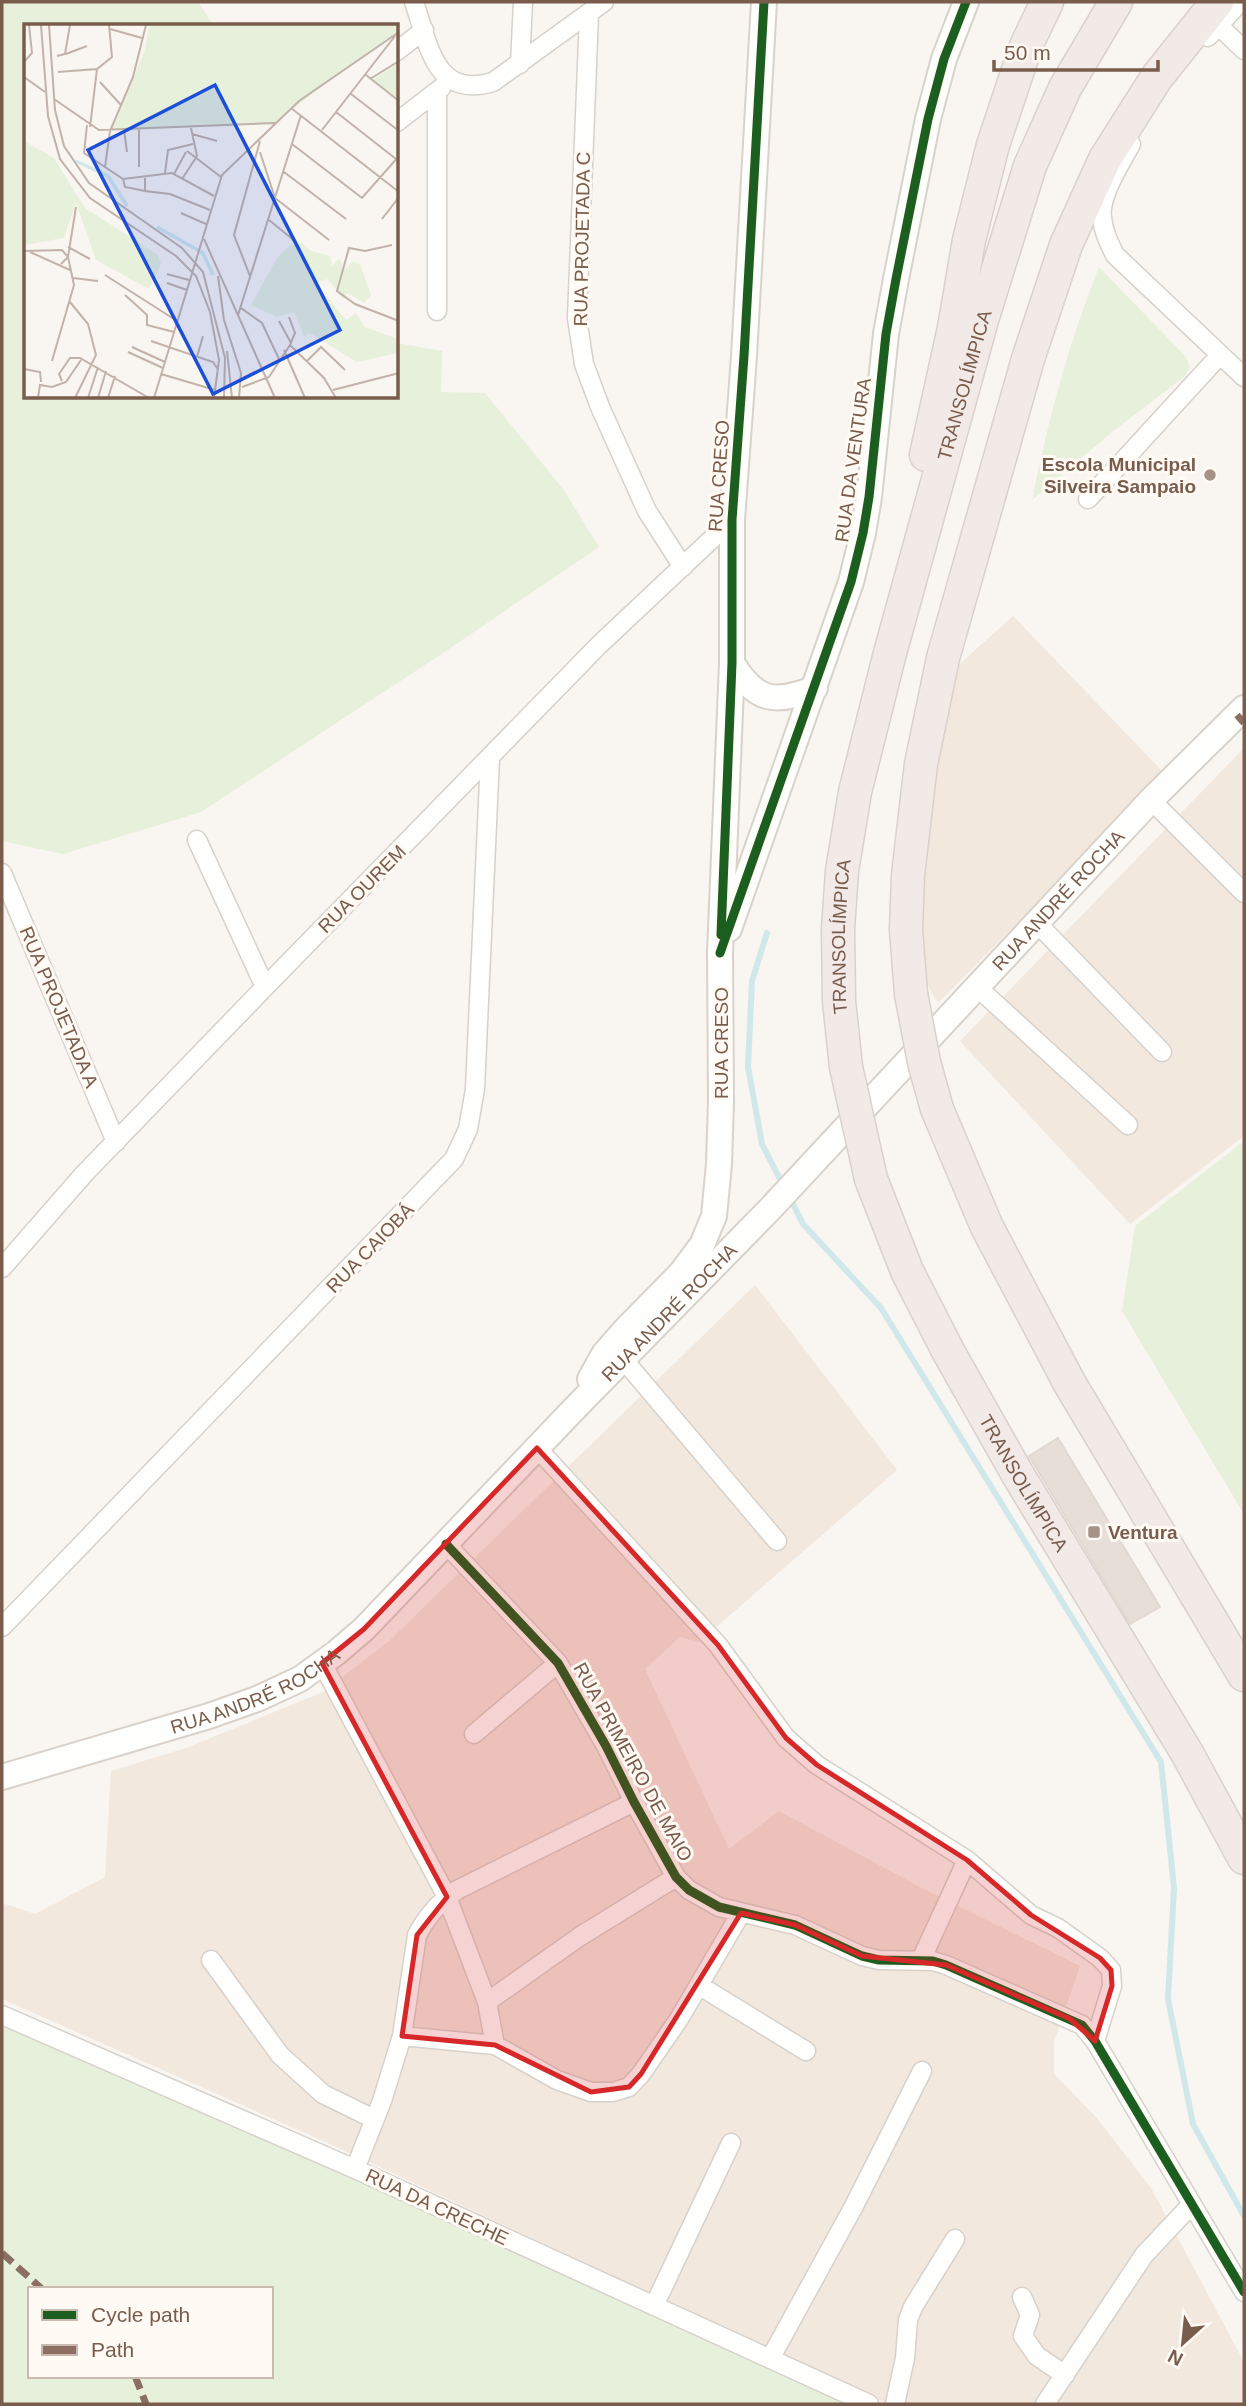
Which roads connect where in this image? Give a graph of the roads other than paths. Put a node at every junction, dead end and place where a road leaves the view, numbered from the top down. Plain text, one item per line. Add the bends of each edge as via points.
1 (414, 2) edge
2 (523, 2) edge
3 (604, 2) edge
4 (764, 2) edge
5 (966, 2) edge
6 (1047, 2) edge
7 (1116, 2) edge
8 (1240, 2) edge
9 (589, 13) junction
10 (1217, 14) edge
11 (424, 30) junction
12 (399, 49) edge
13 (1244, 51) edge
14 (520, 64) junction
15 (443, 86) junction
16 (399, 120) edge
17 (437, 311) dead end
18 (1220, 355) junction
19 (1244, 377) edge
20 (1088, 499) dead end
21 (732, 520) junction
22 (683, 567) junction
23 (902, 614) junction
24 (732, 663) junction
25 (815, 688) junction
26 (1242, 715) edge
27 (490, 758) junction
28 (1151, 800) junction
29 (197, 840) dead end
30 (2, 873) edge
31 (1244, 893) edge
32 (1036, 922) junction
33 (720, 953) junction
34 (976, 986) junction
35 (264, 987) junction
36 (1162, 1052) dead end
37 (1128, 1125) dead end
38 (116, 1142) junction
39 (2, 1268) edge
40 (623, 1359) junction
41 (575, 1408) junction
42 (537, 1448) junction
43 (776, 1541) dead end
44 (446, 1544) junction
45 (2, 1627) edge
46 (322, 1663) junction
47 (558, 1663) junction
48 (1244, 1675) edge
49 (474, 1734) dead end
50 (2, 1777) edge
51 (634, 1802) junction
52 (1244, 1858) edge
53 (967, 1860) junction
54 (676, 1877) junction
55 (447, 1897) junction
56 (741, 1913) junction
57 (211, 1960) dead end
58 (921, 1960) junction
59 (700, 1986) junction
60 (487, 2001) junction
61 (2, 2015) edge
62 (402, 2036) junction
63 (1095, 2041) junction
64 (495, 2045) junction
65 (806, 2051) dead end
66 (922, 2071) dead end
67 (374, 2119) junction
68 (731, 2143) dead end
69 (355, 2169) junction
70 (1192, 2204) junction
71 (955, 2239) dead end
72 (1244, 2292) edge
73 (1022, 2297) dead end
74 (654, 2306) junction
75 (770, 2359) junction
76 (1065, 2375) junction
77 (869, 2404) edge
78 (895, 2404) edge
79 (1045, 2404) edge

1 - 11 street
2 - 14 street
3 - 9 street
4 - 21 street, RUA CRESO
5 - 25 street, RUA DA VENTURA via 928,119 896,279 863,533
6 - 23 highway via 1026,46 993,145 969,240 918,491
7 - 23 highway, TRANSOLÍMPICA via 1065,88 1030,166 982,320
8 - 10 street
9 - 14 street
9 - 22 street, RUA PROJETADA C via 577,318 584,364 647,511
10 - 13 street
10 - 18 street via 1145,117 1108,189 1101,215 1115,255
10 - 48 highway, bridge via 1157,77 1105,159 1066,245 1028,359 943,659 921,764 906,930 911,994 924,1062 937,1109 986,1227 1070,1384
11 - 12 street
11 - 15 street
14 - 15 street via 494,82
15 - 16 street
15 - 17 street
18 - 19 street
18 - 20 street
21 - 22 street, RUA OUREM
21 - 24 street, RUA CRESO
22 - 27 street, RUA OUREM via 599,645
23 - 52 highway, TRANSOLÍMPICA, bridge via 855,792 838,929 846,1067 871,1179 907,1271 948,1351 1187,1753
24 - 25 street via 742,680 758,693 778,699
24 - 33 street, RUA CRESO
25 - 33 street, RUA DA VENTURA
26 - 28 street, RUA ANDRÉ ROCHA
27 - 35 street, RUA OUREM
27 - 45 street, RUA CAIOBÁ via 475,1089 468,1129 454,1159
28 - 31 street
28 - 32 street, RUA ANDRÉ ROCHA
29 - 35 street
30 - 38 street, RUA PROJETADA A
32 - 34 street, RUA ANDRÉ ROCHA
32 - 36 street
33 - 41 street, RUA CRESO via 721,1101 714,1216 702,1245 681,1273 604,1354
34 - 37 street
34 - 40 street, RUA ANDRÉ ROCHA via 807,1170
35 - 38 street, RUA OUREM
38 - 39 street, RUA OUREM
40 - 41 street, RUA ANDRÉ ROCHA
40 - 43 street
41 - 42 street, RUA ANDRÉ ROCHA
42 - 44 street, RUA ANDRÉ ROCHA
42 - 53 street via 718,1645 786,1738 817,1765
44 - 46 street, RUA ANDRÉ ROCHA via 364,1629
44 - 47 street, RUA PRIMEIRO DE MAIO
46 - 50 street, RUA ANDRÉ ROCHA via 257,1699
46 - 55 street
47 - 49 street
47 - 51 street, RUA PRIMEIRO DE MAIO
51 - 54 street, RUA PRIMEIRO DE MAIO
51 - 55 street
53 - 58 street
53 - 63 street via 1031,1915 1058,1928 1111,1970 1112,1986
54 - 56 street, RUA PRIMEIRO DE MAIO via 705,1901
54 - 60 street
55 - 60 street
55 - 62 street via 417,1936
56 - 58 street, RUA PRIMEIRO DE MAIO via 795,1925 862,1956
56 - 59 street
57 - 67 street via 280,2055 323,2094
58 - 63 street, RUA PRIMEIRO DE MAIO via 946,1965 1070,2019
59 - 64 street via 641,2074 629,2087 613,2092 591,2092 557,2080
59 - 65 street
60 - 64 street
61 - 69 street, RUA DA CRECHE
62 - 64 street
62 - 67 street
63 - 70 street, RUA PRIMEIRO DE MAIO
66 - 75 street
67 - 69 street
68 - 74 street
69 - 74 street, RUA DA CRECHE
70 - 72 street, RUA PRIMEIRO DE MAIO
70 - 76 street via 1144,2255
71 - 78 street via 908,2320
73 - 76 street via 1030,2315 1023,2336 1037,2356
74 - 75 street, RUA DA CRECHE
75 - 77 street, RUA DA CRECHE
76 - 79 street

